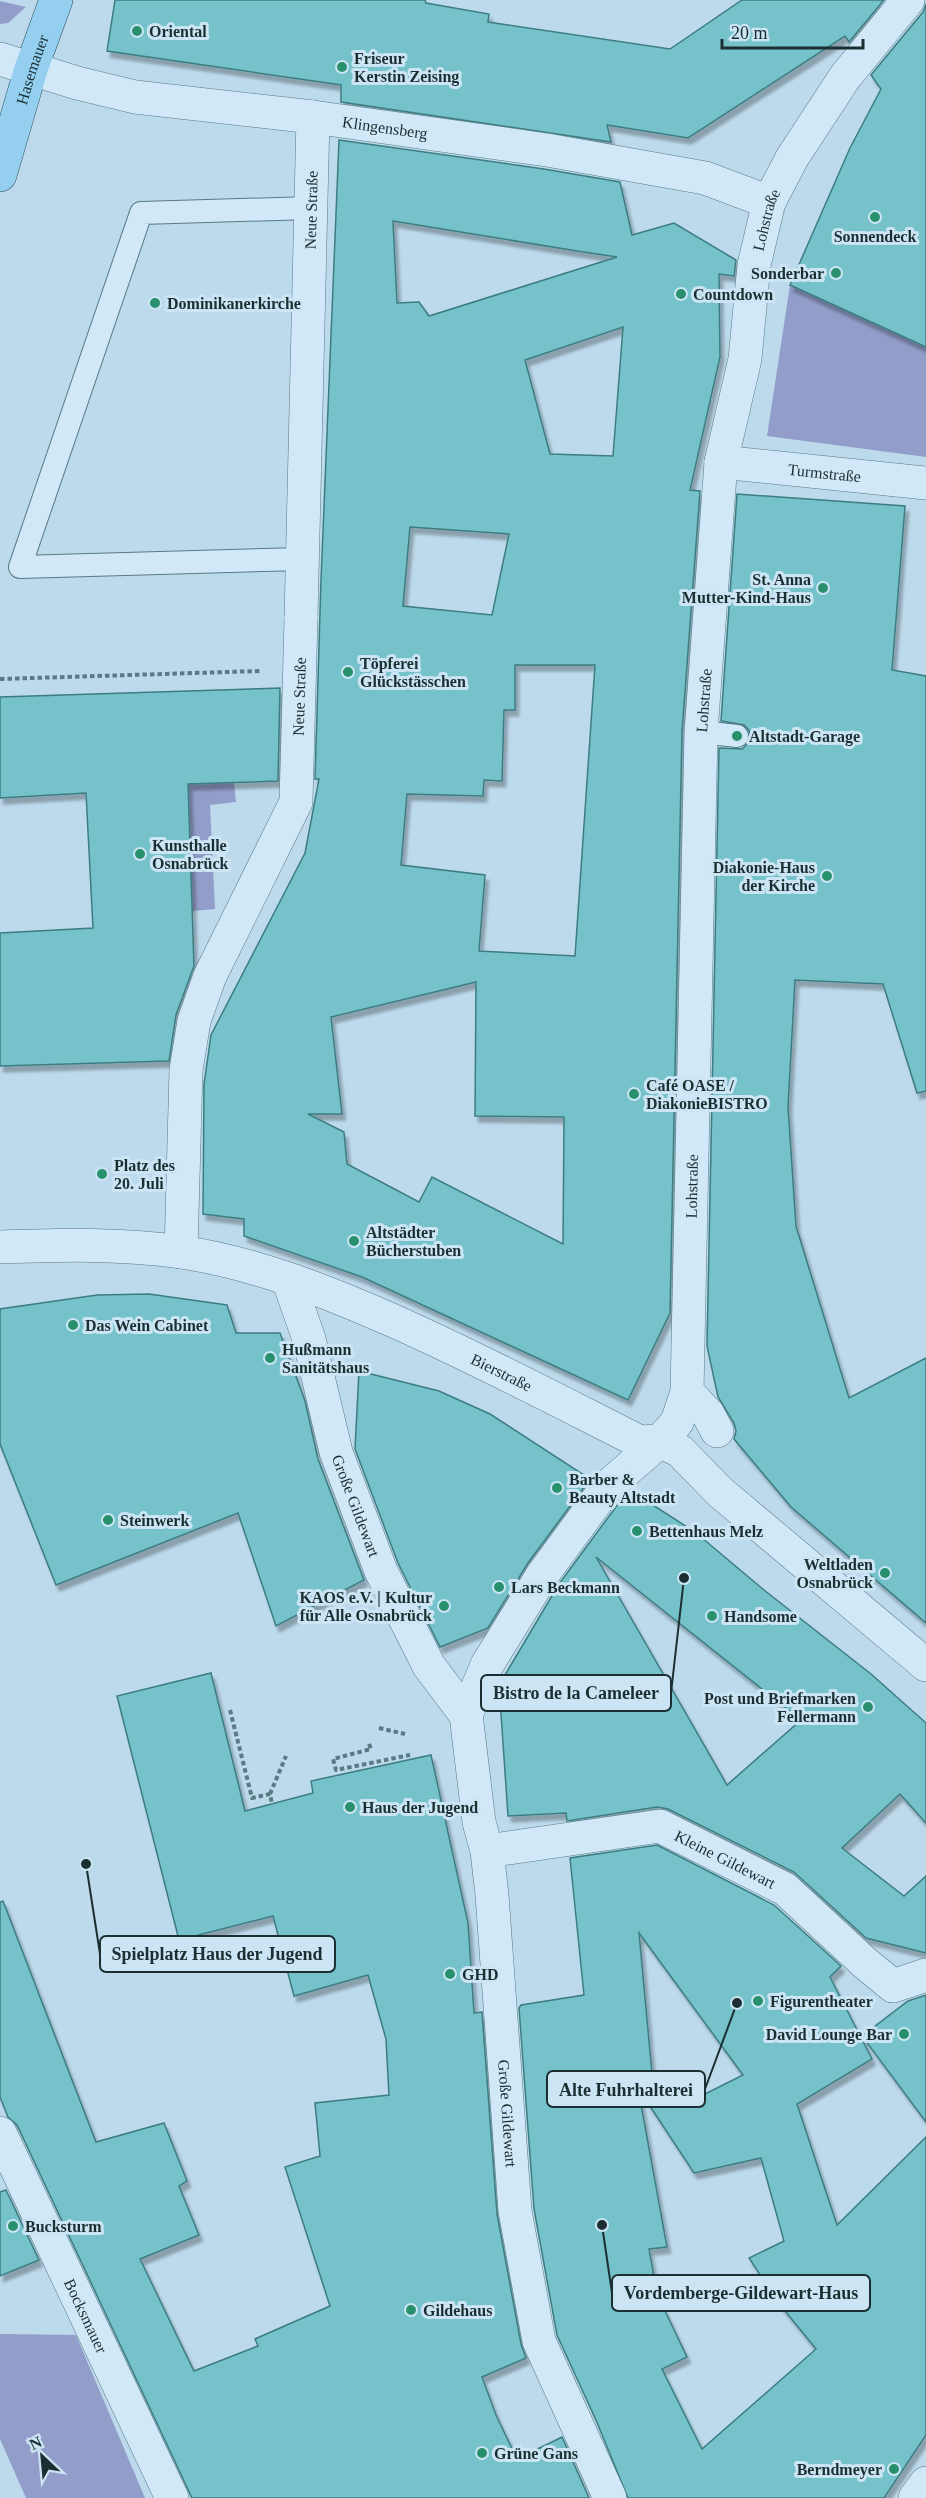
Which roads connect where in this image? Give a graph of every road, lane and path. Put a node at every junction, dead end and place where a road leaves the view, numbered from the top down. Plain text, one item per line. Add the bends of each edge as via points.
1 (56, 0) edge
2 (909, 0) edge
3 (0, 59) edge
4 (32, 69) junction
5 (313, 117) junction
6 (0, 175) edge
7 (769, 202) junction
8 (311, 208) junction
9 (721, 462) junction
10 (926, 483) edge
11 (302, 559) junction
12 (300, 670) junction
13 (0, 679) edge
14 (701, 732) junction
15 (737, 736) dead end
16 (0, 1246) edge
17 (181, 1252) junction
18 (288, 1279) junction
19 (687, 1392) junction
20 (717, 1431) dead end
21 (660, 1442) junction
22 (926, 1665) edge
23 (230, 1710) dead end
24 (466, 1715) junction
25 (379, 1728) dead end
26 (405, 1734) dead end
27 (369, 1744) dead end
28 (410, 1755) dead end
29 (286, 1756) dead end
30 (270, 1794) junction
31 (272, 1804) dead end
32 (487, 1851) junction
33 (926, 1975) edge
34 (0, 2133) edge
35 (926, 2483) edge
36 (172, 2498) edge
37 (610, 2498) edge
38 (915, 2498) edge

1 - 4 main road, Hasemauer
2 - 7 street, Lohstraße via 845,77 792,158
3 - 4 street, Klingensberg
4 - 5 street, Klingensberg via 135,97
4 - 6 main road, Hasemauer
5 - 7 street, Klingensberg via 483,140 705,178
5 - 8 street, Neue Straße
7 - 9 street, Lohstraße via 754,265 746,359
8 - 11 street, Neue Straße
8 - 11 lane via 141,213 20,567
9 - 10 street, Turmstraße
9 - 14 street, Lohstraße
11 - 12 street, Neue Straße
12 - 13 path
12 - 17 street, Neue Straße via 297,802 210,976 194,1021 186,1070
14 - 15 lane
14 - 19 street, Lohstraße
16 - 17 street, Bierstraße via 93,1244
17 - 18 street, Bierstraße
18 - 21 street, Bierstraße via 458,1349 640,1442
18 - 24 street, Große Gildewart via 309,1339 336,1452 381,1571 429,1666
19 - 20 street via 708,1413
19 - 21 street, Lohstraße via 677,1422
21 - 22 street, Bierstraße via 680,1451 720,1492
21 - 24 street, Große Gildewart via 630,1476 607,1488 543,1574 487,1665
23 - 30 path via 252,1798
24 - 32 street, Große Gildewart via 479,1822
25 - 26 path
27 - 28 path via 371,1749 333,1760 336,1770
29 - 30 path
30 - 31 path
32 - 33 street, Kleine Gildewart via 660,1826 785,1889 893,1986
32 - 37 street, Große Gildewart via 515,2211 540,2341
34 - 36 street, Bocksmauer
35 - 38 street

